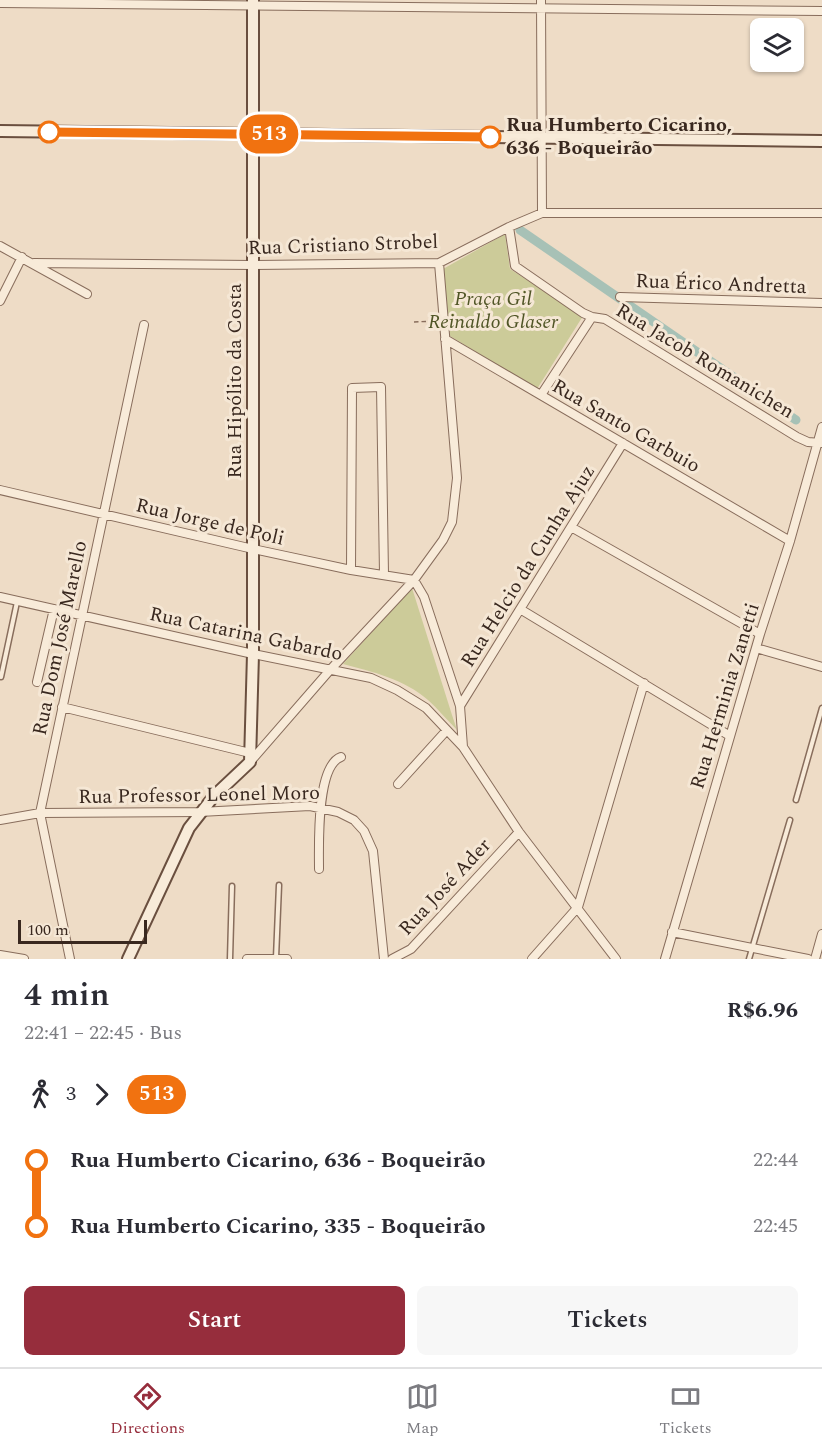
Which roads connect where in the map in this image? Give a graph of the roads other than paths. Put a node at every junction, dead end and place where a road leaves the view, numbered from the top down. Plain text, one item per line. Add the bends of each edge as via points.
1 (0, 3) edge
2 (253, 3) edge
3 (542, 4) edge
4 (822, 11) edge
5 (0, 131) edge
6 (253, 134) junction
7 (542, 137) junction
8 (822, 141) edge
9 (542, 213) junction
10 (822, 213) edge
11 (510, 227) junction
12 (0, 246) edge
13 (22, 257) junction
14 (34, 263) junction
15 (439, 263) junction
16 (253, 265) junction
17 (87, 294) dead end
18 (620, 297) dead end
19 (0, 301) edge
20 (822, 303) edge
21 (592, 317) junction
22 (144, 325) dead end
23 (445, 339) junction
24 (541, 395) junction
25 (822, 427) edge
26 (623, 443) junction
27 (820, 443) edge
28 (0, 490) edge
29 (103, 515) junction
30 (571, 527) junction
31 (790, 542) junction
32 (253, 549) junction
33 (351, 570) junction
34 (384, 574) junction
35 (414, 580) junction
36 (0, 597) edge
37 (17, 601) junction
38 (54, 609) junction
39 (520, 609) junction
40 (82, 615) junction
41 (760, 634) junction
42 (756, 648) junction
43 (253, 654) junction
44 (822, 667) edge
45 (330, 670) junction
46 (1, 677) edge
47 (37, 682) dead end
48 (644, 683) junction
49 (460, 706) junction
50 (62, 707) junction
51 (822, 708) edge
52 (446, 730) junction
53 (730, 736) junction
54 (462, 747) junction
55 (250, 757) junction
56 (341, 757) dead end
57 (398, 784) dead end
58 (796, 800) dead end
59 (321, 806) junction
60 (200, 812) junction
61 (40, 813) junction
62 (0, 820) edge
63 (790, 820) dead end
64 (519, 832) junction
65 (319, 869) dead end
66 (279, 885) dead end
67 (232, 886) dead end
68 (578, 907) junction
69 (672, 932) junction
70 (822, 934) edge
71 (753, 948) junction
72 (0, 955) edge
73 (24, 959) edge
74 (70, 959) edge
75 (128, 959) edge
76 (230, 959) edge
77 (247, 959) edge
78 (276, 959) edge
79 (286, 959) edge
80 (384, 959) edge
81 (392, 959) edge
82 (532, 959) edge
83 (616, 959) edge
84 (665, 959) edge
85 (749, 959) edge
86 (808, 959) edge
87 (815, 959) edge

1 - 2 street
2 - 3 street
2 - 6 street, Rua Hipólito da Costa
3 - 4 street
3 - 7 street
5 - 6 street
6 - 7 street
6 - 16 street, Rua Hipólito da Costa
7 - 8 street
7 - 9 street
9 - 10 street, Rua Cristiano Strobel
9 - 11 street, Rua Cristiano Strobel
11 - 15 street, Rua Cristiano Strobel
11 - 21 street, Rua Jacob Romanichen via 515,266
12 - 13 street
13 - 14 street
13 - 19 street
14 - 16 street, Rua Cristiano Strobel
14 - 17 street
15 - 16 street, Rua Cristiano Strobel
15 - 23 street
16 - 32 street, Rua Hipólito da Costa
18 - 20 street, Rua Érico Andretta
21 - 24 street
21 - 27 street, Rua Jacob Romanichen via 605,319 797,436
22 - 29 street, Rua Dom José Marello
23 - 24 street, Rua Santo Garbuio
23 - 35 street via 456,502 443,540
24 - 26 street, Rua Santo Garbuio
25 - 27 street, Rua Herminia Zanetti
26 - 30 street, Rua Helcio da Cunha Ajuz
26 - 31 street, Rua Santo Garbuio
27 - 31 street, Rua Herminia Zanetti
28 - 29 street, Rua Jorge de Poli
29 - 32 street, Rua Jorge de Poli
29 - 40 street, Rua Dom José Marello
30 - 39 street, Rua Helcio da Cunha Ajuz
30 - 41 street
31 - 41 street, Rua Herminia Zanetti
32 - 33 street, Rua Jorge de Poli
32 - 43 street, Rua Hipólito da Costa
33 - 34 street, Rua Jorge de Poli
33 - 34 street via 352,388 381,387
34 - 35 street, Rua Jorge de Poli
35 - 45 street
35 - 49 street via 424,597
36 - 37 street, Rua Catarina Gabardo
37 - 38 street, Rua Catarina Gabardo
37 - 46 lane
38 - 40 street, Rua Catarina Gabardo
38 - 47 street
39 - 48 street
39 - 49 street, Rua Helcio da Cunha Ajuz
40 - 43 street, Rua Catarina Gabardo
40 - 50 street, Rua Dom José Marello
41 - 42 street, Rua Herminia Zanetti
42 - 44 street
42 - 53 street, Rua Herminia Zanetti
43 - 45 street, Rua Catarina Gabardo
43 - 55 street, Rua Hipólito da Costa
45 - 52 street, Rua Catarina Gabardo via 371,678 397,690 426,708
45 - 55 street
48 - 53 street
48 - 68 street
49 - 54 street
50 - 55 street
50 - 61 street, Rua Dom José Marello
51 - 58 lane
52 - 54 street, Rua Catarina Gabardo
52 - 57 street
53 - 69 street, Rua Herminia Zanetti
54 - 64 street, Rua Catarina Gabardo
55 - 60 street
56 - 59 street via 329,768
59 - 60 street, Rua Professor Leonel Moro
59 - 65 street
59 - 80 street, Rua Professor Leonel Moro via 354,820 373,851
60 - 61 street, Rua Professor Leonel Moro
60 - 75 street
61 - 62 street, Rua Professor Leonel Moro
61 - 74 street, Rua Dom José Marello
63 - 71 lane
64 - 68 street, Rua Catarina Gabardo
64 - 81 street, Rua José Ader via 411,949
66 - 78 lane
67 - 76 lane
68 - 82 street
68 - 83 street, Rua Catarina Gabardo
69 - 71 street
69 - 84 street, Rua Herminia Zanetti
70 - 87 street
71 - 85 lane
71 - 86 street
72 - 73 street
77 - 78 street
78 - 79 street

